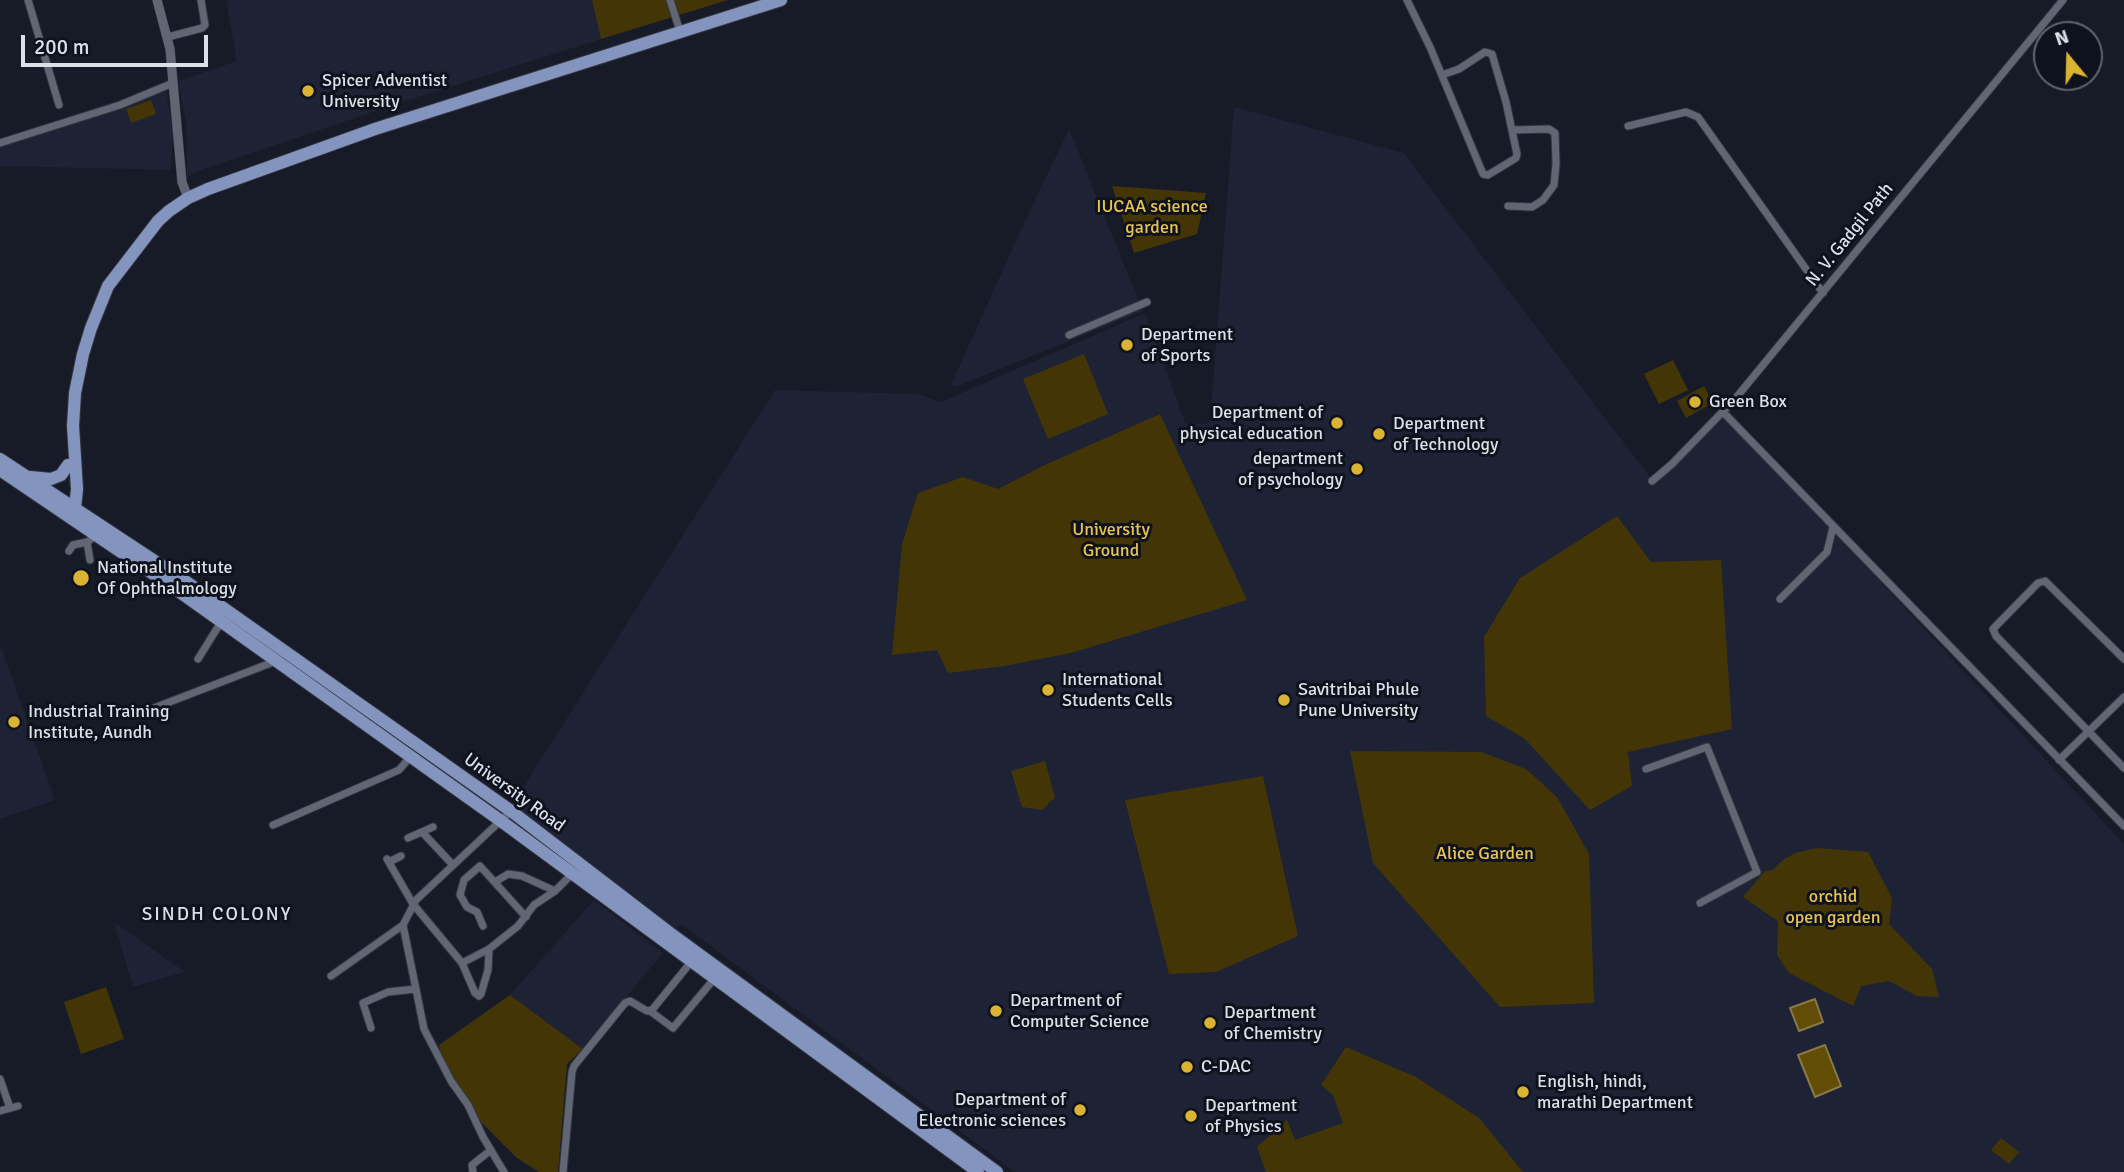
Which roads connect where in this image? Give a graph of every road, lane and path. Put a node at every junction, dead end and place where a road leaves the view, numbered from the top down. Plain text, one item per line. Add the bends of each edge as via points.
1 (28, 0) edge
2 (157, 0) edge
3 (201, 0) edge
4 (670, 0) edge
5 (756, 0) edge
6 (780, 0) edge
7 (1407, 0) edge
8 (2063, 0) edge
9 (678, 25) junction
10 (168, 37) junction
11 (1441, 75) junction
12 (173, 83) junction
13 (59, 105) dead end
14 (1628, 126) dead end
15 (1512, 130) junction
16 (0, 143) edge
17 (187, 195) junction
18 (1508, 206) dead end
19 (105, 284) junction
20 (1823, 293) junction
21 (1147, 302) dead end
22 (1069, 335) dead end
23 (1723, 412) junction
24 (0, 459) edge
25 (68, 465) junction
26 (0, 470) edge
27 (26, 476) junction
28 (1652, 481) dead end
29 (77, 483) junction
30 (69, 511) junction
31 (95, 521) junction
32 (1833, 527) junction
33 (92, 538) junction
34 (69, 551) dead end
35 (90, 560) dead end
36 (1780, 599) dead end
37 (221, 622) junction
38 (198, 659) dead end
39 (2124, 659) edge
40 (276, 661) junction
41 (2124, 697) edge
42 (141, 713) dead end
43 (2088, 732) junction
44 (411, 756) junction
45 (2059, 760) junction
46 (2124, 768) edge
47 (1646, 769) dead end
48 (511, 811) junction
49 (501, 821) junction
50 (274, 825) dead end
51 (2124, 825) edge
52 (433, 827) dead end
53 (422, 832) junction
54 (408, 838) dead end
55 (401, 856) dead end
56 (453, 865) junction
57 (572, 874) junction
58 (495, 883) junction
59 (555, 891) junction
60 (1700, 903) dead end
61 (413, 904) junction
62 (526, 917) junction
63 (403, 925) junction
64 (482, 926) dead end
65 (489, 949) junction
66 (691, 962) junction
67 (462, 963) junction
68 (331, 976) dead end
69 (714, 979) junction
70 (415, 989) junction
71 (650, 1011) junction
72 (371, 1028) dead end
73 (0, 1079) edge
74 (0, 1111) edge
75 (491, 1150) junction
76 (473, 1172) edge
77 (504, 1172) edge
78 (563, 1172) edge
79 (978, 1172) edge
80 (997, 1172) edge

1 - 13 street
2 - 10 street
3 - 10 street via 205,25
4 - 9 street
5 - 9 main road
6 - 17 main road via 407,118
7 - 11 street
8 - 20 street, N. V. Gadgil Path
9 - 17 main road via 404,111 270,158
10 - 12 street
11 - 15 street via 1491,53
11 - 15 street via 1485,175 1517,156
12 - 16 street
12 - 17 street
14 - 20 street via 1686,111 1698,117
15 - 18 street via 1549,129 1555,133 1556,164 1554,185 1542,200 1532,207
17 - 19 main road via 158,221
19 - 25 main road via 84,326 71,372
19 - 29 main road via 75,393
20 - 23 street, N. V. Gadgil Path
21 - 22 street
23 - 28 street, N. V. Gadgil Path
23 - 32 street
24 - 27 main road, University Road
25 - 27 main road via 51,479
25 - 30 main road
26 - 30 main road, University Road
27 - 30 main road, University Road
29 - 30 main road
29 - 31 main road
30 - 31 main road, University Road
30 - 33 main road, University Road
31 - 48 main road, University Road
32 - 36 street via 1827,552
32 - 45 street
33 - 34 street
33 - 35 street
33 - 37 main road, University Road
37 - 38 street
37 - 40 main road, University Road
39 - 43 street via 2045,581 1994,627 1996,636
40 - 42 street
40 - 44 main road, University Road
41 - 43 street
43 - 45 street
43 - 46 street
44 - 49 main road, University Road
44 - 50 street via 399,770
45 - 51 street
47 - 60 street via 1707,747 1757,872
48 - 49 street
48 - 80 main road, University Road
49 - 56 street
49 - 57 main road, University Road
52 - 53 street
53 - 54 street
53 - 56 street
55 - 61 street via 388,860
56 - 61 street
57 - 59 street
57 - 66 main road, University Road
58 - 59 street via 508,874
58 - 62 street
58 - 64 street via 480,866 464,880 460,895 467,907 477,912
59 - 62 street via 534,905
61 - 63 street
61 - 67 street
62 - 65 street
63 - 68 street
63 - 70 street
65 - 67 street
65 - 67 street via 480,995
66 - 69 main road, University Road
66 - 71 street
69 - 71 street via 673,1028
69 - 79 main road, University Road
70 - 72 street via 388,992 363,1003
70 - 75 street via 424,1029
71 - 78 street via 626,1002 572,1069
73 - 74 street via 14,1107
75 - 76 street via 472,1165
75 - 77 street

